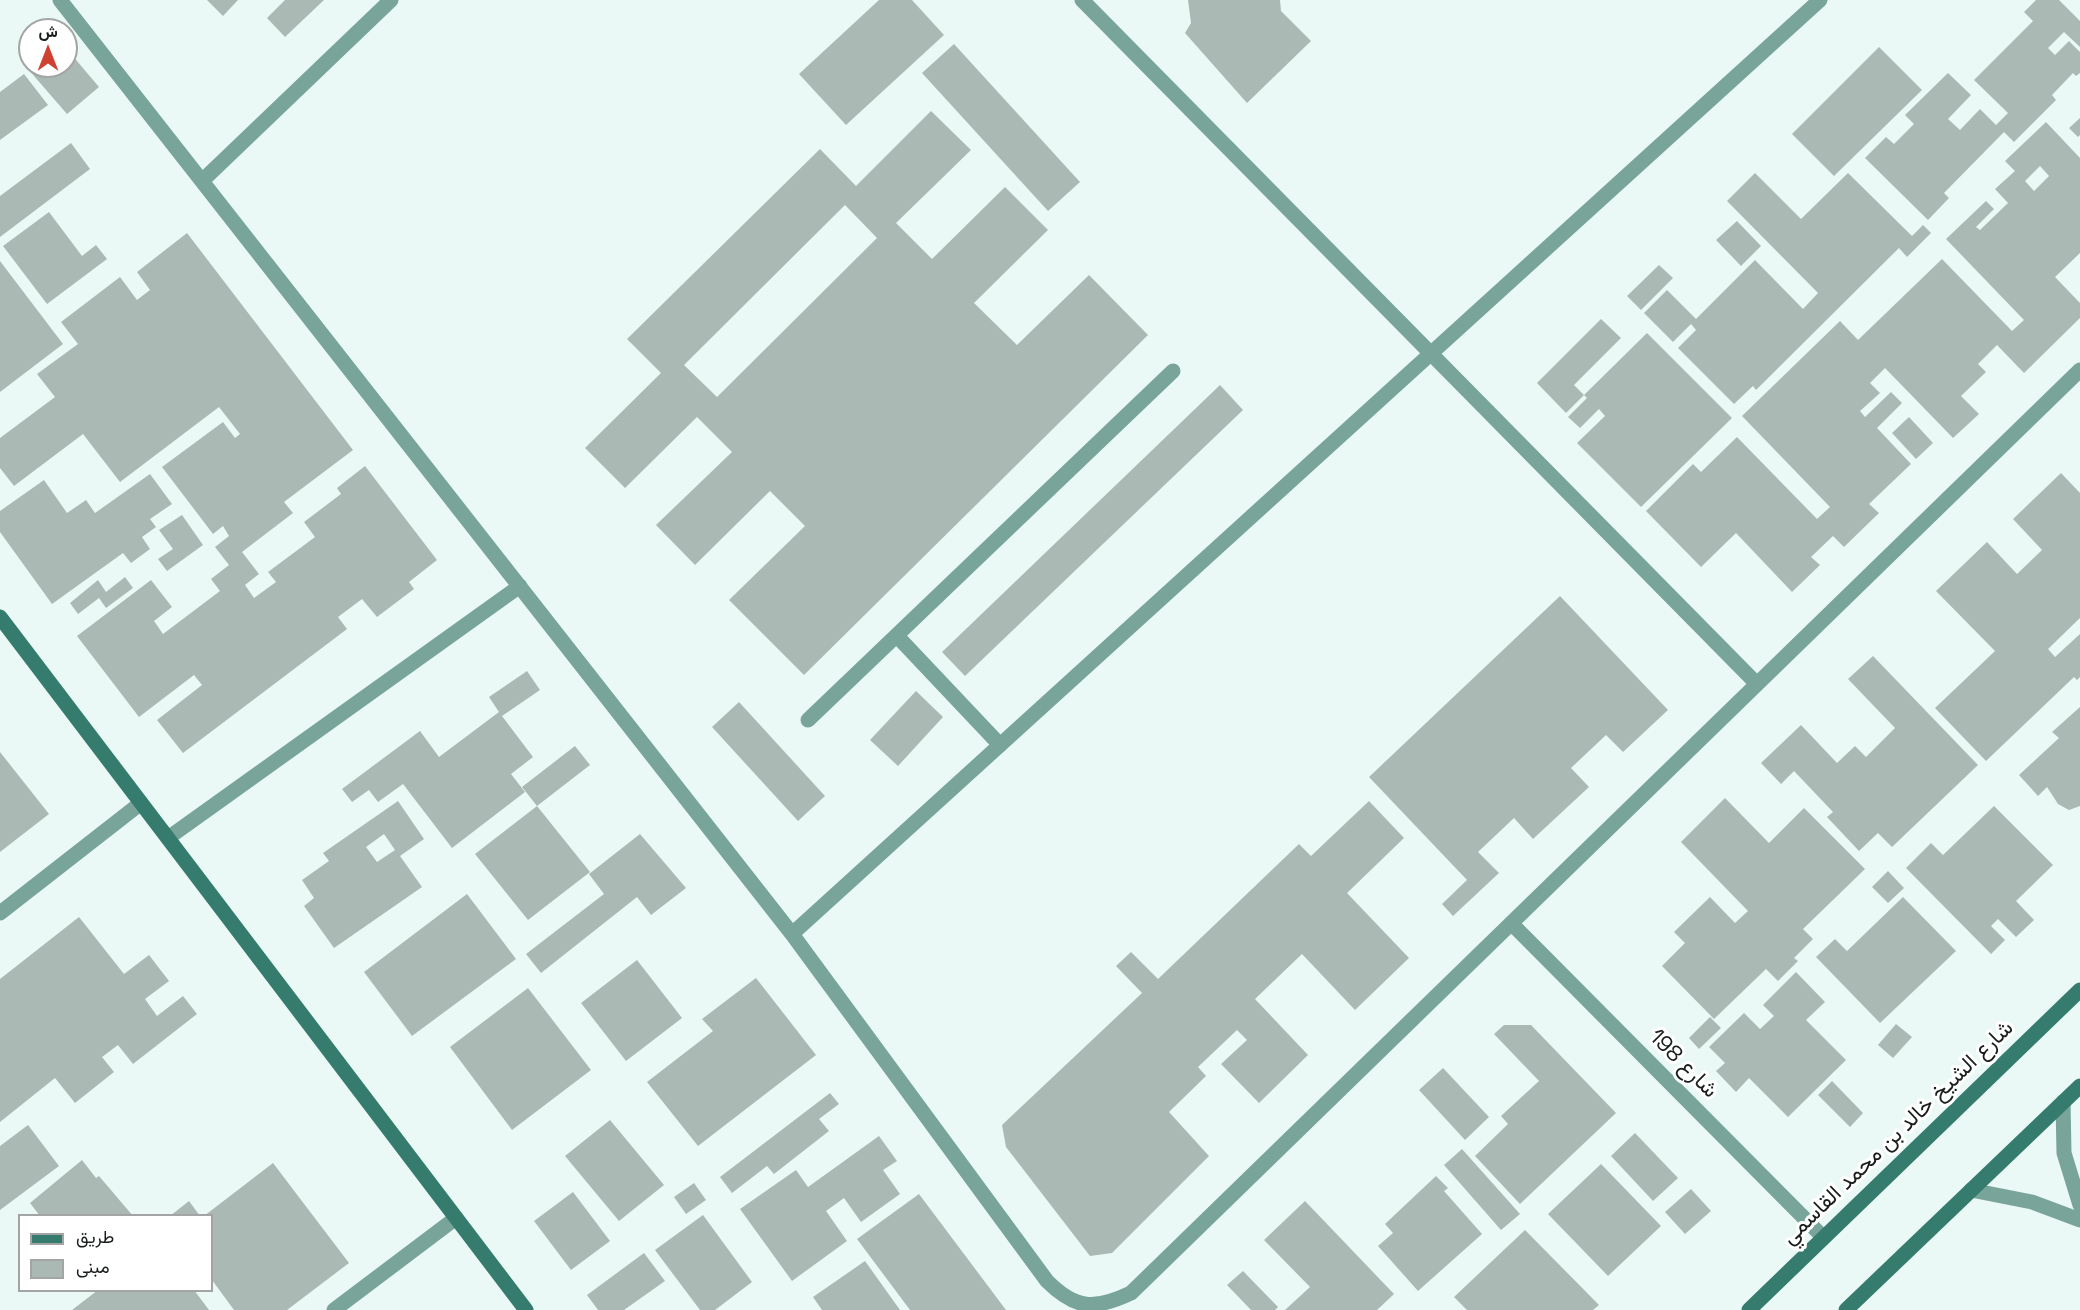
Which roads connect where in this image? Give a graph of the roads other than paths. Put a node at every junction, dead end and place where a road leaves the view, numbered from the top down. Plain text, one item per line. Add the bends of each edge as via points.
1 (60, 0) edge
2 (391, 0) edge
3 (1082, 0) edge
4 (1820, 0) edge
5 (202, 181) junction
6 (1431, 353) junction
7 (2080, 370) edge
8 (1173, 371) dead end
9 (520, 586) junction
10 (0, 617) edge
11 (897, 636) junction
12 (1757, 684) junction
13 (808, 720) dead end
14 (1000, 745) junction
15 (141, 803) junction
16 (168, 838) junction
17 (0, 913) edge
18 (1511, 923) junction
19 (792, 934) junction
20 (2080, 990) edge
21 (2080, 1086) edge
22 (2063, 1102) junction
23 (1971, 1190) junction
24 (2080, 1205) edge
25 (456, 1218) junction
26 (2080, 1220) edge
27 (1823, 1237) junction
28 (334, 1310) edge
29 (526, 1310) edge
30 (1749, 1310) edge
31 (1846, 1310) edge

1 - 5 street
2 - 5 street
3 - 6 street
4 - 6 street
5 - 9 street
6 - 12 street
6 - 14 street
7 - 12 street
8 - 11 street
9 - 16 street
9 - 19 street
10 - 15 street
11 - 13 street
11 - 14 street
12 - 18 street
14 - 19 street
15 - 16 street
15 - 17 street
16 - 25 street
18 - 19 street via 1131,1293 1110,1304 1086,1306 1064,1298 1047,1281
18 - 27 street, شارع 198
20 - 27 street, شارع الشيخ خالد بن محمد القاسمي
21 - 22 street
22 - 23 street
22 - 24 street via 2064,1153
23 - 26 street via 2032,1202
23 - 31 street
25 - 28 street
25 - 29 street
27 - 30 street, شارع الشيخ خالد بن محمد القاسمي

